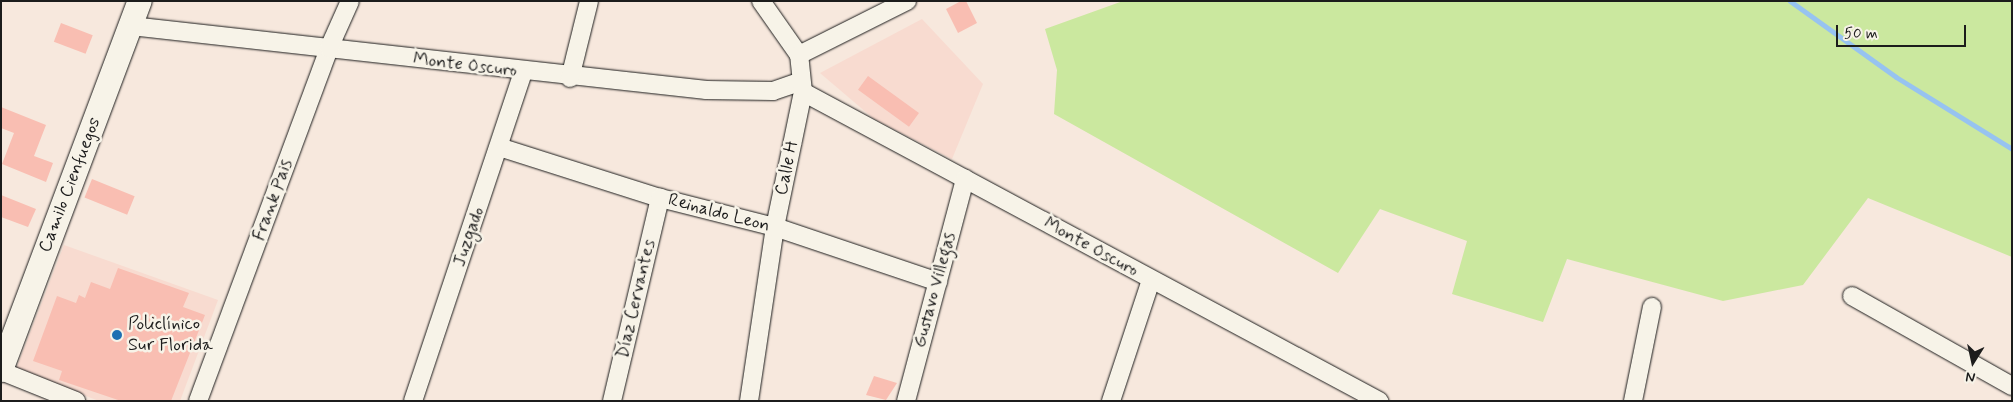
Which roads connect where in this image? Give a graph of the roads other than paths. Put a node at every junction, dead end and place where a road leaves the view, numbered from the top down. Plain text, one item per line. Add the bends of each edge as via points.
1 (140, 1) edge
2 (350, 1) edge
3 (589, 1) edge
4 (761, 1) edge
5 (907, 1) edge
6 (130, 26) junction
7 (329, 48) junction
8 (799, 55) junction
9 (523, 72) junction
10 (570, 78) junction
11 (801, 87) junction
12 (499, 147) junction
13 (965, 178) junction
14 (660, 198) junction
15 (775, 228) junction
16 (1151, 280) junction
17 (938, 282) junction
18 (1852, 296) dead end
19 (1652, 307) dead end
20 (1, 370) edge
21 (2012, 386) edge
22 (76, 401) edge
23 (198, 401) edge
24 (414, 401) edge
25 (612, 401) edge
26 (749, 401) edge
27 (906, 401) edge
28 (1111, 401) edge
29 (1379, 401) edge
30 (1633, 401) edge

1 - 6 street, Camilo Cienfuegos
2 - 7 street, Frank Pais
3 - 10 street
4 - 8 street
5 - 8 street
6 - 7 street, Monte Oscuro
6 - 20 street, Camilo Cienfuegos
7 - 9 street, Monte Oscuro
7 - 23 street, Frank Pais
8 - 11 street, Calle H
9 - 10 street, Monte Oscuro
9 - 12 street, Juzgado
10 - 11 street, Monte Oscuro via 747,92
11 - 13 street, Monte Oscuro
11 - 15 street, Calle H
12 - 14 street, Reinaldo Leon
12 - 24 street, Juzgado
13 - 16 street, Monte Oscuro
13 - 17 street, Gustavo Villegas
14 - 15 street, Reinaldo Leon
14 - 25 street, Díaz Cervantes
15 - 17 street, Reinaldo Leon
15 - 26 street, Calle H
16 - 28 street
16 - 29 street, Monte Oscuro
17 - 27 street, Gustavo Villegas
18 - 21 street
19 - 30 street
20 - 22 street

